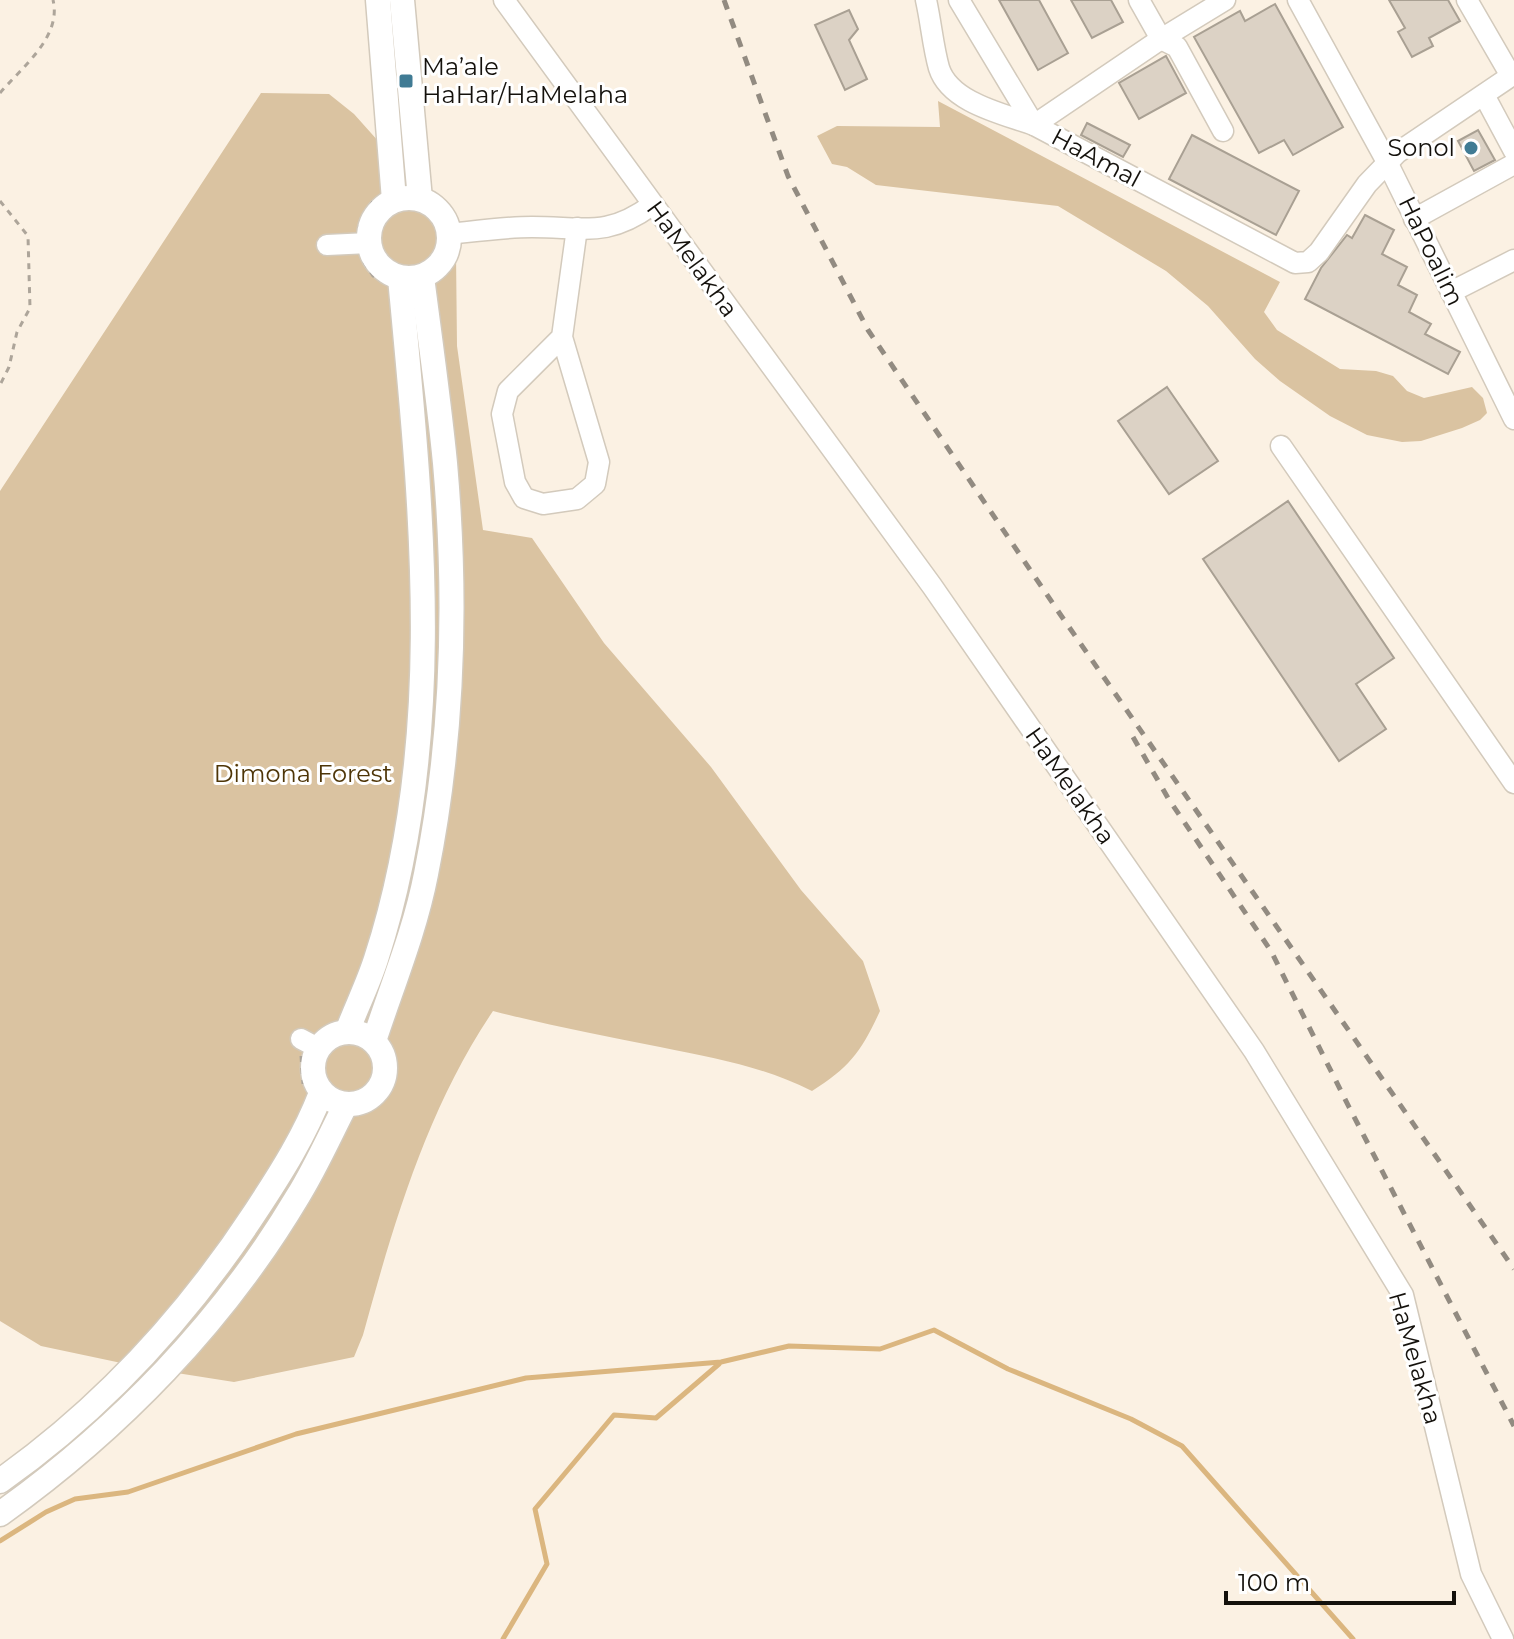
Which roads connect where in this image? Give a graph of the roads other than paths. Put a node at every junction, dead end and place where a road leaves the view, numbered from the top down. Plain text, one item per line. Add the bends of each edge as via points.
1 (378, 0) edge
2 (402, 0) edge
3 (504, 0) edge
4 (926, 0) edge
5 (959, 0) edge
6 (1139, 0) edge
7 (1225, 0) edge
8 (1467, 0) edge
9 (1308, 4) edge
10 (1161, 39) junction
11 (1512, 75) edge
12 (1484, 95) junction
13 (1034, 125) junction
14 (1223, 131) dead end
15 (1514, 151) edge
16 (1387, 162) junction
17 (1514, 164) edge
18 (384, 195) junction
19 (420, 199) junction
20 (652, 205) junction
21 (1414, 219) junction
22 (577, 228) junction
23 (450, 234) junction
24 (363, 243) junction
25 (327, 245) dead end
26 (1514, 260) edge
27 (401, 279) junction
28 (1451, 292) junction
29 (562, 337) junction
30 (1514, 419) edge
31 (1281, 446) dead end
32 (1514, 783) edge
33 (347, 1032) junction
34 (374, 1041) junction
35 (313, 1091) junction
36 (346, 1104) junction
37 (0, 1481) edge
38 (0, 1514) edge
39 (1503, 1639) edge

1 - 18 main road
2 - 19 main road
3 - 20 street, HaMelakha
4 - 13 street via 940,71 954,88 969,100
5 - 13 street, HaAmal
6 - 10 street
7 - 10 street
8 - 11 street
9 - 16 street, HaPoalim
10 - 13 street
10 - 14 street via 1177,47
11 - 12 street
12 - 15 street
12 - 16 street
13 - 16 street, HaAmal via 1302,264 1314,258
16 - 21 street, HaPoalim
17 - 21 street
18 - 19 main road
18 - 24 main road
19 - 23 main road via 443,216
20 - 22 street via 617,226
20 - 39 street, HaMelakha via 932,586 1254,1051 1403,1295 1471,1574
21 - 28 street, HaPoalim
22 - 23 street
22 - 29 street
23 - 27 main road via 440,265
24 - 25 street
24 - 27 main road via 379,265
26 - 28 street
27 - 33 main road via 422,526 418,746 411,811 390,910
27 - 34 main road via 445,463 451,608 437,815 425,878
28 - 30 street, HaPoalim
29 - 29 street via 599,462 595,484 577,499 543,504 524,498 515,482 502,414 508,391
31 - 32 street
33 - 34 main road
33 - 35 main road via 309,1043
34 - 36 main road via 383,1053 384,1080 368,1100
35 - 36 main road
35 - 37 main road via 309,1123 276,1181 192,1299 98,1400
36 - 38 main road via 298,1195 213,1316 117,1420

